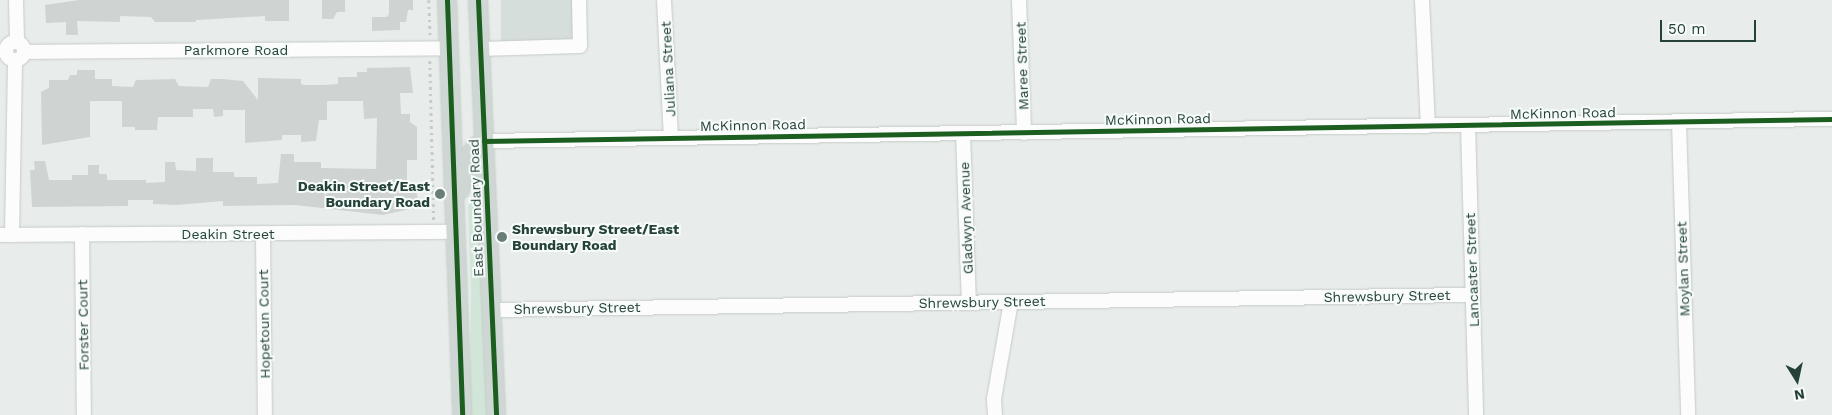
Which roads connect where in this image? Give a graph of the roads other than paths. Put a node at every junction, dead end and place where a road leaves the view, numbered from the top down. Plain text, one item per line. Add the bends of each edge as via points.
1 (16, 0) edge
2 (447, 0) edge
3 (478, 0) edge
4 (579, 0) edge
5 (664, 0) edge
6 (1019, 0) edge
7 (1422, 0) edge
8 (448, 48) junction
9 (480, 49) junction
10 (9, 52) edge
11 (1832, 119) edge
12 (1679, 122) junction
13 (1468, 125) junction
14 (1428, 126) junction
15 (1024, 132) junction
16 (963, 133) junction
17 (671, 138) junction
18 (484, 142) junction
19 (486, 194) junction
20 (455, 202) junction
21 (456, 232) junction
22 (82, 234) junction
23 (263, 234) junction
24 (6, 235) edge
25 (1472, 294) junction
26 (970, 302) junction
27 (1011, 302) junction
28 (492, 310) junction
29 (84, 415) edge
30 (265, 415) edge
31 (462, 415) edge
32 (496, 415) edge
33 (995, 415) edge
34 (1476, 415) edge
35 (1688, 415) edge

1 - 10 street
2 - 8 main road, East Boundary Road
3 - 9 main road, East Boundary Road
4 - 9 street via 580,46
5 - 17 street, Juliana Street
6 - 15 street, Maree Street
7 - 14 street
8 - 10 street, Parkmore Road
8 - 20 main road, East Boundary Road
9 - 18 main road, East Boundary Road
10 - 24 street
11 - 12 street, McKinnon Road
12 - 13 street, McKinnon Road
12 - 35 street, Moylan Street
13 - 14 street, McKinnon Road
13 - 25 street, Lancaster Street
14 - 15 street, McKinnon Road
15 - 16 street, McKinnon Road
16 - 17 street, McKinnon Road
16 - 26 street, Gladwyn Avenue
17 - 18 street, McKinnon Road
18 - 19 main road, East Boundary Road
18 - 20 main road via 475,147 470,156
19 - 20 main road
19 - 28 main road, East Boundary Road
20 - 21 main road, East Boundary Road
21 - 23 street, Deakin Street
21 - 31 main road, East Boundary Road
22 - 23 street, Deakin Street
22 - 24 street, Deakin Street
22 - 29 street, Forster Court
23 - 30 street, Hopetoun Court
25 - 27 street, Shrewsbury Street
25 - 34 street, Lancaster Street
26 - 27 street, Shrewsbury Street
26 - 28 street, Shrewsbury Street
27 - 33 street via 994,398
28 - 32 main road, East Boundary Road

